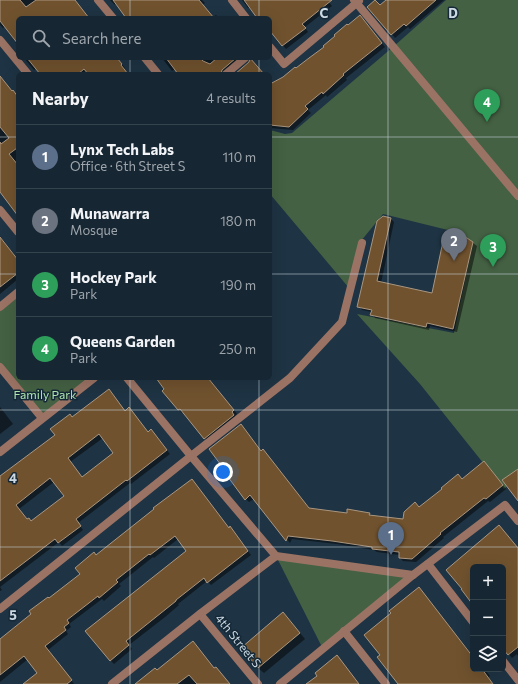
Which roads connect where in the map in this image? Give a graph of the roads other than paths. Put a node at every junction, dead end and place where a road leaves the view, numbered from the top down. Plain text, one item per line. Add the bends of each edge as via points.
1 (98, 0) edge
2 (232, 0) edge
3 (357, 1) edge
4 (111, 16) edge
5 (244, 16) edge
6 (0, 40) edge
7 (272, 49) edge
8 (16, 59) edge
9 (16, 60) edge
10 (147, 60) edge
11 (243, 60) edge
12 (26, 72) edge
13 (156, 72) edge
14 (228, 72) edge
15 (518, 196) edge
16 (0, 210) edge
17 (16, 230) edge
18 (362, 243) dead end
19 (16, 294) edge
20 (0, 307) edge
21 (0, 367) edge
22 (91, 380) edge
23 (129, 380) edge
24 (42, 418) junction
25 (0, 452) edge
26 (191, 456) junction
27 (518, 521) edge
28 (276, 556) junction
29 (428, 564) junction
30 (413, 575) junction
31 (0, 609) edge
32 (200, 614) junction
33 (470, 618) edge
34 (344, 631) junction
35 (506, 665) edge
36 (518, 680) edge
37 (112, 684) edge
38 (258, 684) edge
39 (280, 684) edge
40 (386, 684) edge

1 - 4 street
2 - 5 street
3 - 7 street via 284,64
3 - 15 street
6 - 8 street
9 - 12 street
10 - 13 street
11 - 14 street
16 - 17 street
18 - 26 street via 342,322 290,378
19 - 20 street
21 - 24 street
22 - 24 street
23 - 26 street
24 - 25 street
26 - 28 street
26 - 31 street
27 - 29 street via 505,505
28 - 30 street
28 - 32 street
29 - 30 street
29 - 33 street
30 - 34 street
32 - 37 street
32 - 38 street, 4th Street S
34 - 39 street
34 - 40 street
35 - 36 street

